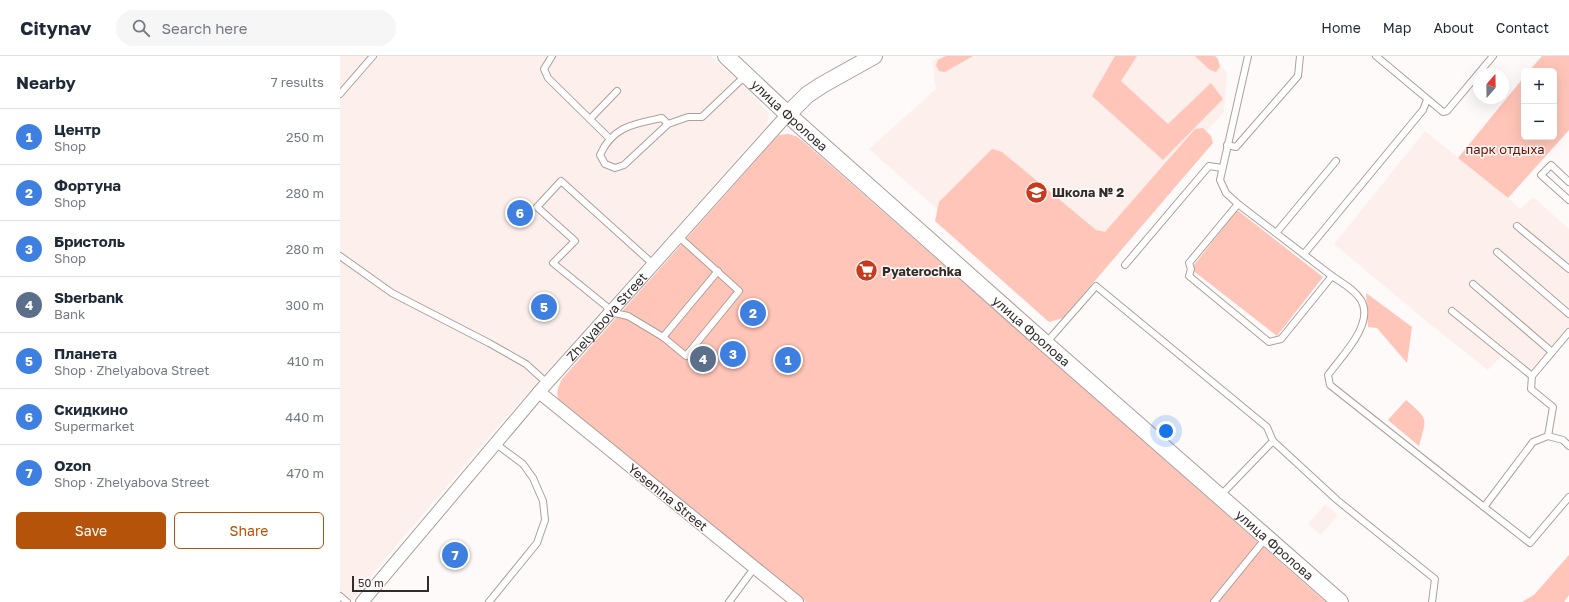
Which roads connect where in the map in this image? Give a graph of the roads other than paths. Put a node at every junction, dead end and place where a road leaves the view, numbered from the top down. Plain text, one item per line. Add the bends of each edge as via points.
1 (373, 56) edge
2 (552, 56) edge
3 (726, 56) edge
4 (874, 56) edge
5 (1248, 56) edge
6 (1300, 56) edge
7 (1376, 56) edge
8 (1493, 56) edge
9 (746, 75) junction
10 (617, 90) dead end
11 (340, 94) edge
12 (1427, 100) junction
13 (788, 114) junction
14 (590, 119) junction
15 (668, 124) junction
16 (610, 139) junction
17 (1227, 146) junction
18 (1336, 161) dead end
19 (1222, 168) junction
20 (1569, 182) edge
21 (1569, 200) edge
22 (1238, 204) junction
23 (1517, 226) dead end
24 (1276, 234) junction
25 (678, 236) junction
26 (1497, 252) dead end
27 (1304, 254) junction
28 (340, 256) edge
29 (653, 264) junction
30 (1125, 265) dead end
31 (1569, 269) edge
32 (718, 271) junction
33 (1332, 276) junction
34 (1473, 284) dead end
35 (1452, 311) dead end
36 (610, 312) junction
37 (1569, 314) edge
38 (1569, 332) edge
39 (663, 337) junction
40 (1046, 344) junction
41 (1552, 352) junction
42 (1532, 376) junction
43 (548, 383) junction
44 (539, 392) junction
45 (1548, 436) junction
46 (1273, 441) junction
47 (496, 444) junction
48 (1569, 446) edge
49 (1220, 496) junction
50 (1569, 497) edge
51 (1484, 507) junction
52 (1266, 538) junction
53 (755, 568) junction
54 (340, 596) edge
55 (347, 602) edge
56 (362, 602) edge
57 (489, 602) edge
58 (729, 602) edge
59 (797, 602) edge
60 (1214, 602) edge
61 (1340, 602) edge
62 (1432, 602) edge

1 - 11 lane
2 - 14 lane via 544,69 548,78
3 - 9 street, улица Фролова
4 - 13 street, Zhelyabova Street via 812,92
5 - 17 lane
6 - 17 lane via 1298,76 1236,147
7 - 12 lane
8 - 12 lane via 1447,111 1443,112
9 - 13 street, улица Фролова
9 - 15 lane via 702,117 688,117
10 - 14 lane
12 - 27 lane via 1423,110
13 - 25 street, Zhelyabova Street
13 - 40 street, улица Фролова
14 - 16 lane
15 - 16 lane via 662,118 631,125 619,130
15 - 16 lane via 624,165 615,168 605,164 600,155
17 - 19 lane
18 - 24 lane
19 - 22 lane via 1220,180 1226,193
19 - 30 lane via 1208,166
20 - 21 lane via 1551,165 1541,175
22 - 24 lane
22 - 33 lane via 1189,263 1189,276 1269,342 1281,339
23 - 31 lane
24 - 27 lane
25 - 29 street, Zhelyabova Street
25 - 32 lane
26 - 37 lane
27 - 33 lane
28 - 43 lane via 392,293 526,364
29 - 36 street, Zhelyabova Street
29 - 36 lane via 561,181 537,207 575,241 553,263
32 - 39 lane
32 - 39 lane via 739,291 686,356
33 - 51 lane via 1353,291 1361,301 1365,315 1356,337 1328,375 1330,384
34 - 41 lane
35 - 42 lane
36 - 39 lane via 628,316
36 - 43 street, Zhelyabova Street
38 - 41 lane
40 - 46 lane via 1096,286 1267,427
40 - 49 street, улица Фролова
41 - 42 lane
42 - 45 lane via 1531,389 1553,407
43 - 44 street, Zhelyabova Street
44 - 47 street, Zhelyabova Street
44 - 53 street, Yesenina Street
45 - 48 lane via 1563,440
45 - 51 lane via 1533,442
46 - 49 lane
46 - 62 lane via 1337,500 1435,579
47 - 56 street, Zhelyabova Street
47 - 57 lane via 523,464 533,478 543,501 545,520 537,542
49 - 52 street, улица Фролова
50 - 51 lane via 1530,543
52 - 60 lane
52 - 61 street, улица Фролова
53 - 58 lane
53 - 59 street, Yesenina Street
54 - 55 lane

